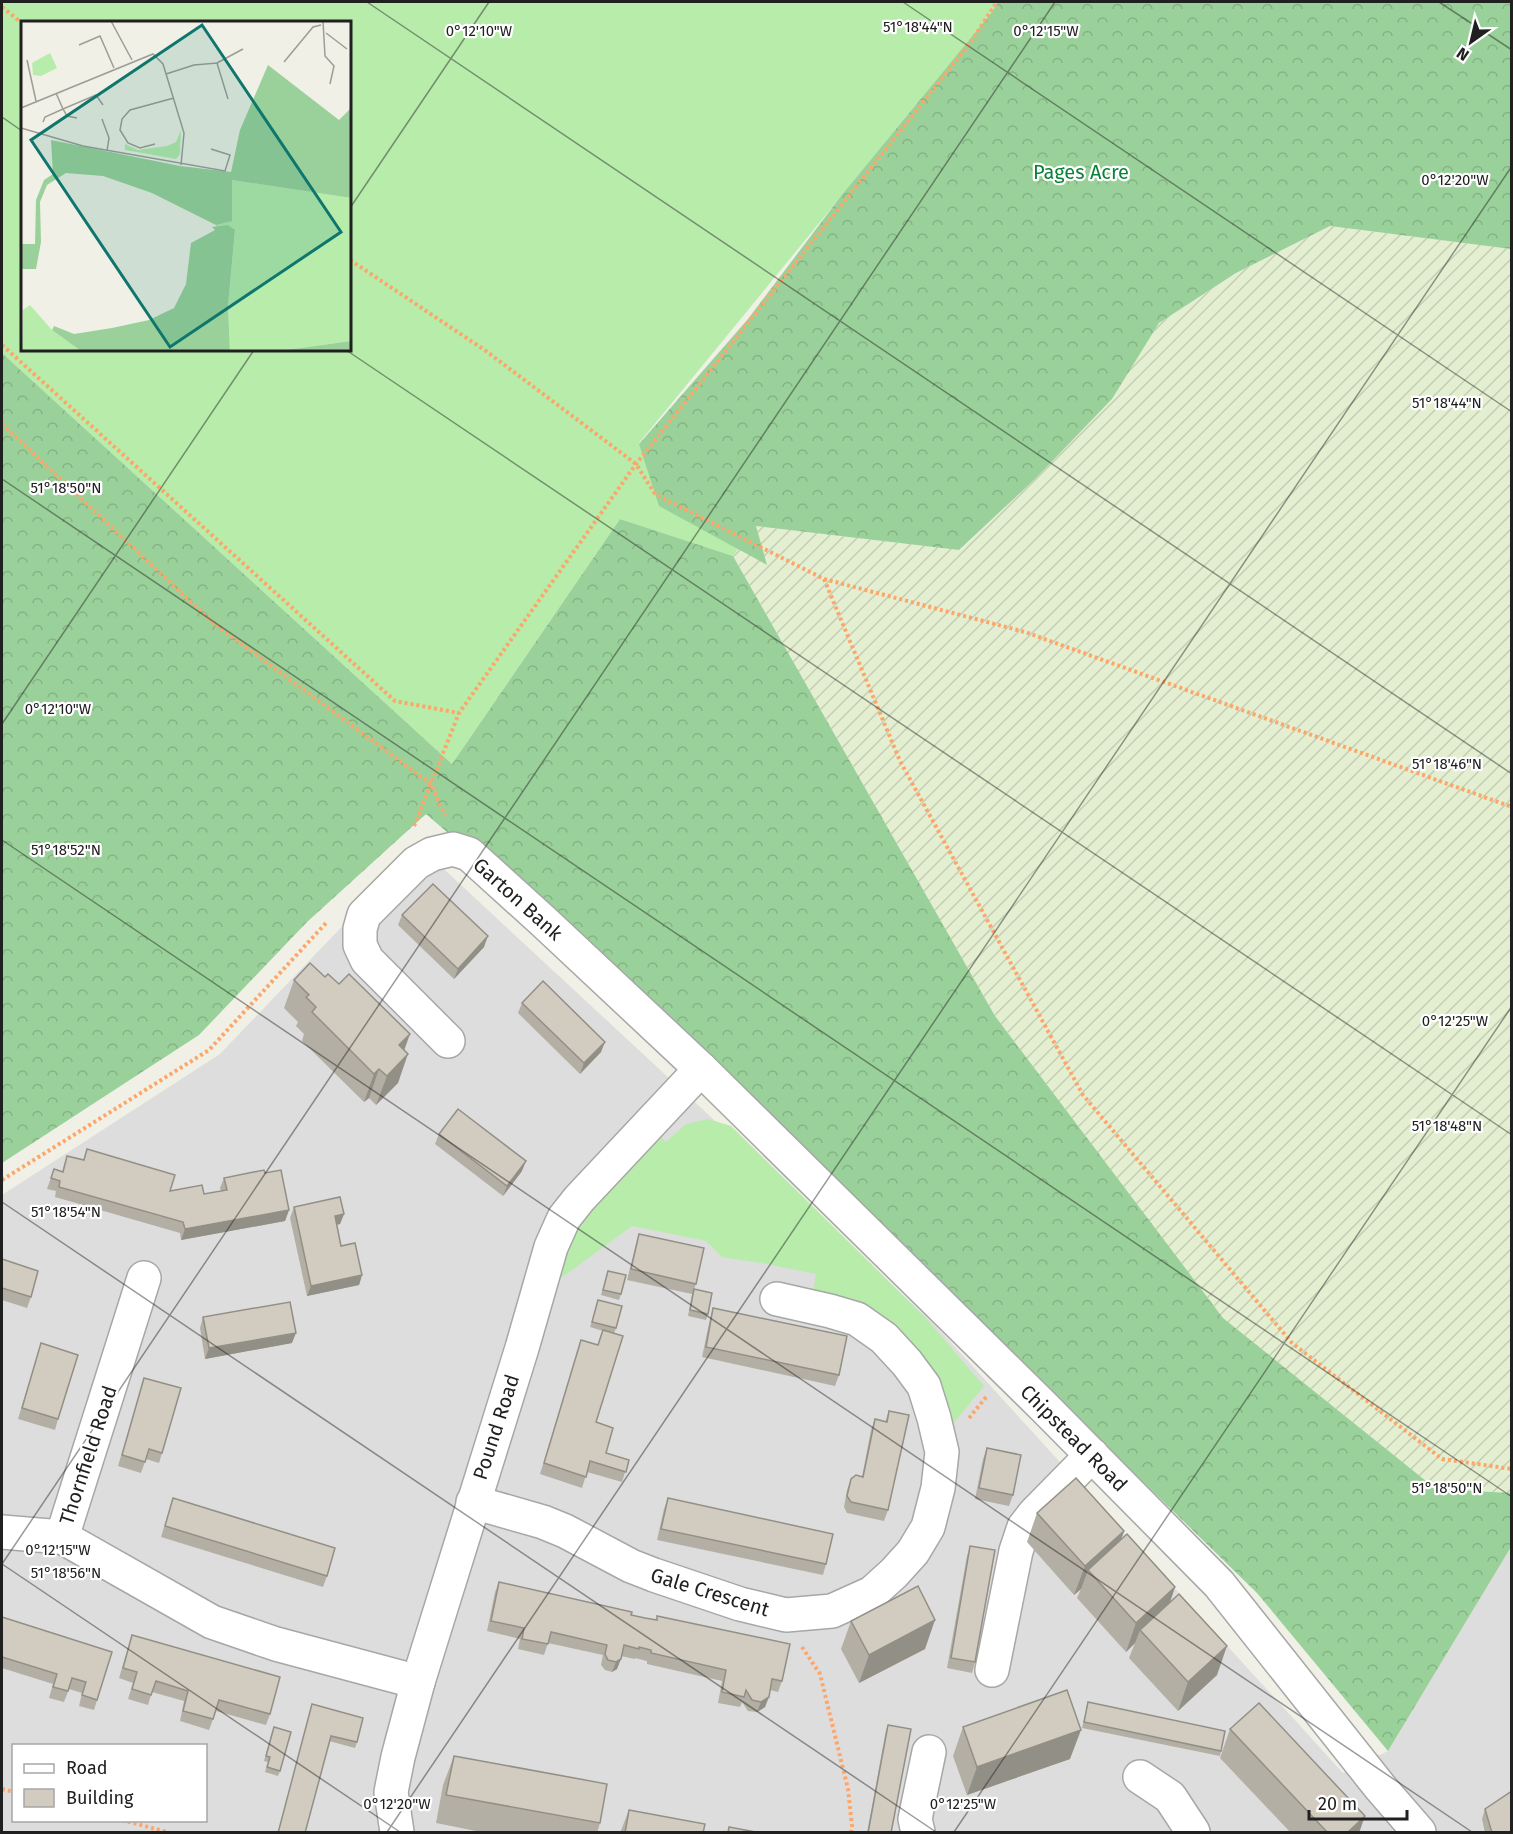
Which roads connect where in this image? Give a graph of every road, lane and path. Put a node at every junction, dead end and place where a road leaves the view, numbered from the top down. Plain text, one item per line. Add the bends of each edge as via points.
1 (997, 2) edge
2 (2, 7) edge
3 (21, 22) edge
4 (351, 261) edge
5 (2, 345) edge
6 (2, 424) edge
7 (636, 464) junction
8 (824, 579) junction
9 (459, 712) junction
10 (431, 784) junction
11 (1512, 807) edge
12 (410, 835) dead end
13 (329, 920) dead end
14 (448, 1041) dead end
15 (701, 1070) junction
16 (2, 1180) edge
17 (144, 1278) dead end
18 (777, 1299) dead end
19 (1007, 1371) junction
20 (942, 1452) junction
21 (1092, 1455) junction
22 (1512, 1468) edge
23 (473, 1502) junction
24 (2, 1532) edge
25 (62, 1537) junction
26 (786, 1615) junction
27 (992, 1670) dead end
28 (418, 1682) junction
29 (928, 1752) dead end
30 (1140, 1777) dead end
31 (126, 1822) edge
32 (167, 1833) edge
33 (397, 1833) edge
34 (851, 1833) edge
35 (918, 1833) edge
36 (1193, 1833) edge
37 (1419, 1833) edge

1 - 7 path via 962,52
2 - 3 path
4 - 7 path via 486,351
5 - 9 path via 394,701
6 - 10 path via 212,622
7 - 8 path via 655,494
7 - 9 path
8 - 11 path via 1025,632
8 - 22 path via 900,761 1083,1095 1292,1343 1442,1459
9 - 10 path
10 - 12 path
13 - 16 path via 209,1050
14 - 15 street, Garton Bank via 367,960 360,945 360,929 364,915 416,863 453,849 469,854
15 - 19 street, Chipstead Road
15 - 23 street, Pound Road via 564,1218 550,1247
17 - 25 street, Thornfield Road
18 - 20 street, Gale Crescent via 857,1319 884,1338 924,1386
19 - 20 path
19 - 21 street, Chipstead Road
20 - 26 street, Gale Crescent via 928,1527 894,1573 872,1593 832,1611
21 - 27 street via 1024,1527
21 - 37 street, Chipstead Road via 1219,1584
23 - 26 street, Gale Crescent via 543,1522 654,1575
23 - 28 street, Pound Road
24 - 25 street
25 - 28 street, Thornfield Road via 212,1622 276,1644
26 - 34 path via 785,1634 803,1648 820,1674 848,1789
28 - 33 street, Pound Road via 391,1792
29 - 35 street via 915,1819
30 - 36 street via 1170,1797
31 - 32 path

